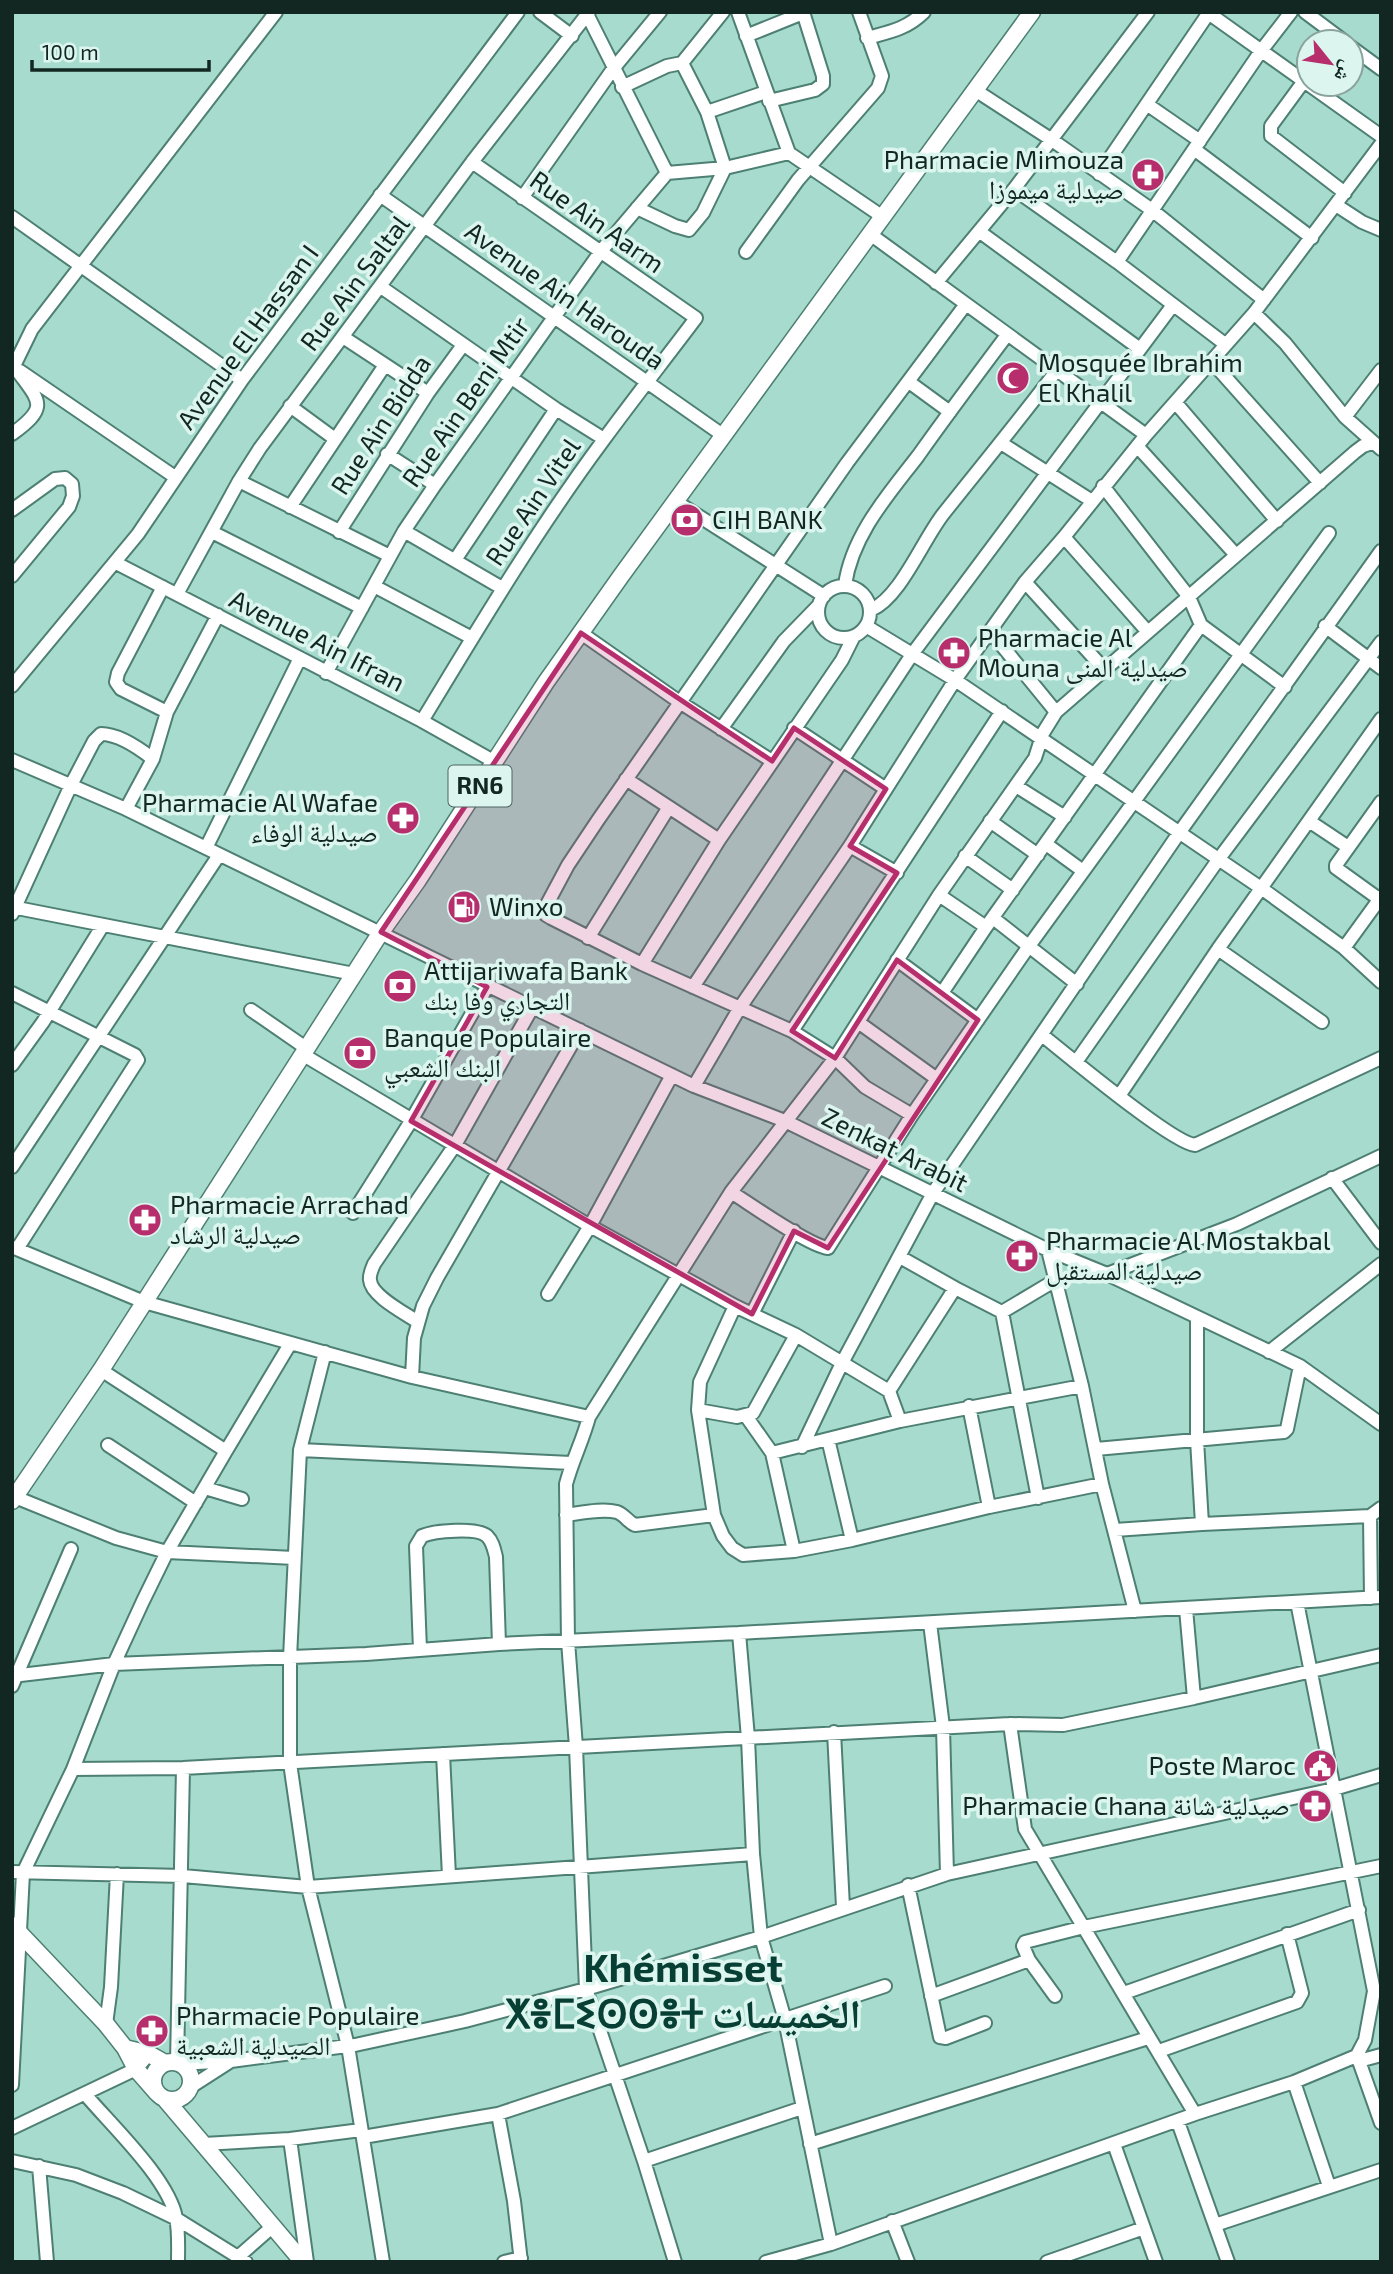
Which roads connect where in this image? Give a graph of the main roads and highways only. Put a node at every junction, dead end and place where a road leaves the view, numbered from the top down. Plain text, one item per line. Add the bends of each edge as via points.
1 (1032, 12) edge
2 (14, 1499) edge
3 (17, 1930) edge
4 (125, 2048) junction
5 (174, 2063) junction
6 (187, 2091) junction
7 (161, 2096) junction
8 (200, 2138) junction
9 (305, 2262) edge

1 - 2 main road, RN6 via 581,633 381,932
3 - 4 main road
4 - 5 main road
4 - 7 main road via 136,2069
5 - 6 main road via 190,2074
5 - 7 main road via 155,2073 153,2086
6 - 7 main road via 180,2098
6 - 8 main road
7 - 8 main road
8 - 9 main road

